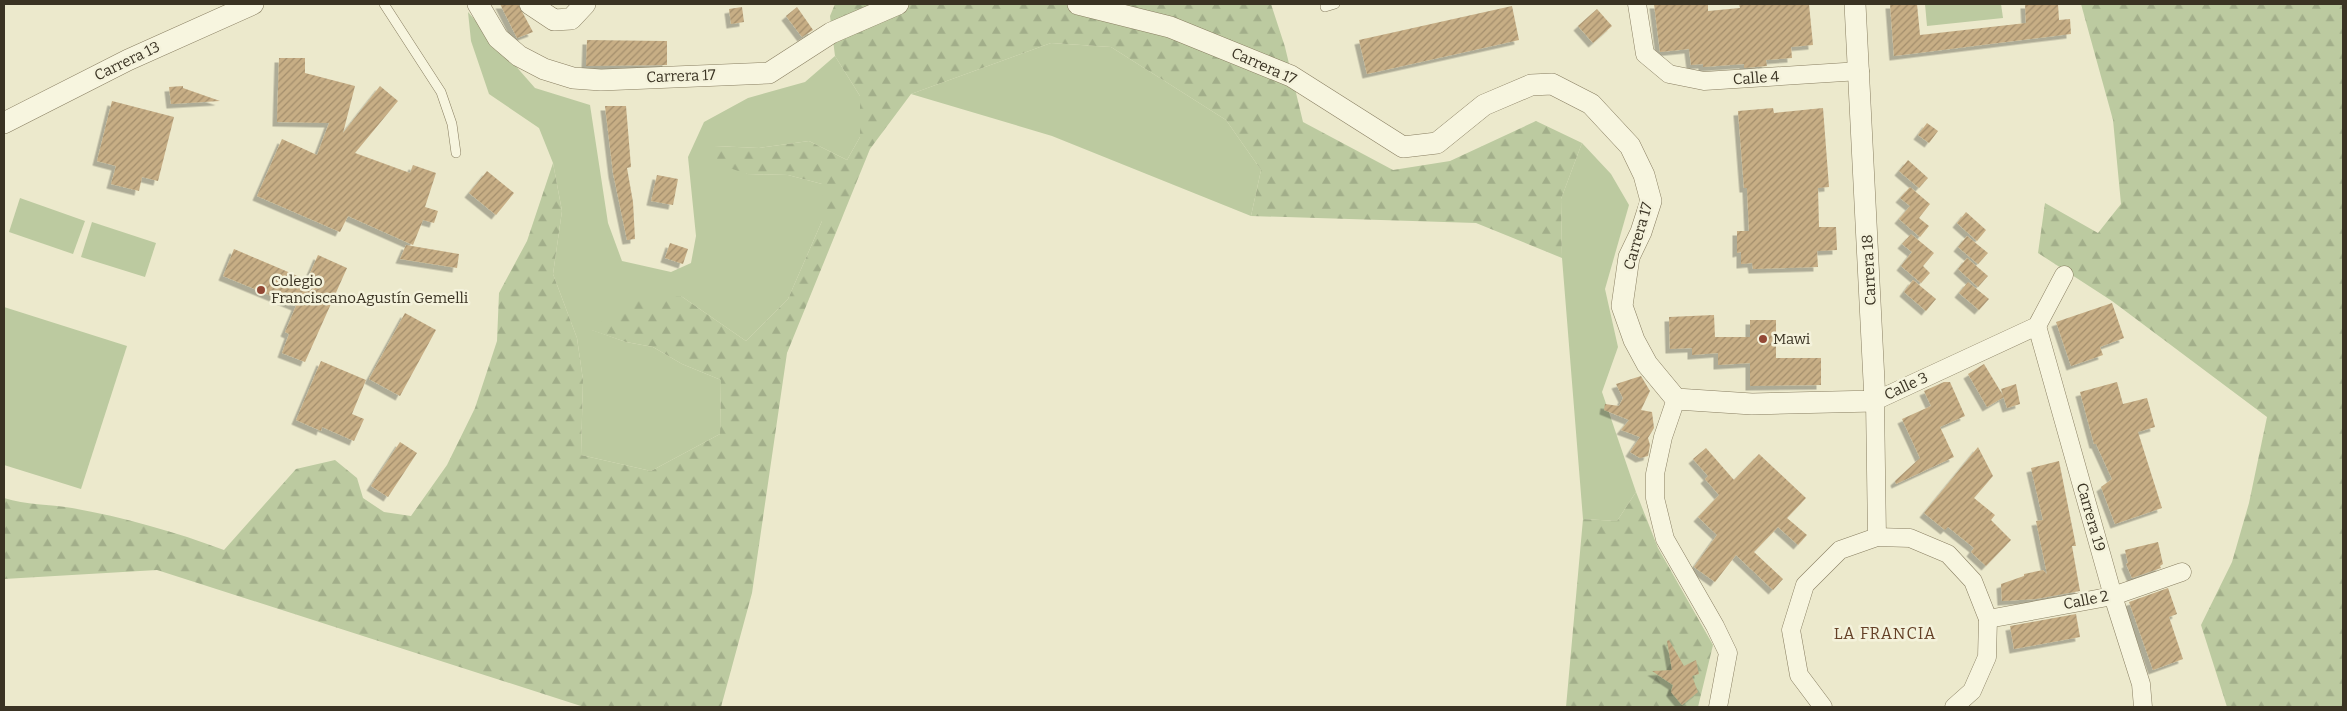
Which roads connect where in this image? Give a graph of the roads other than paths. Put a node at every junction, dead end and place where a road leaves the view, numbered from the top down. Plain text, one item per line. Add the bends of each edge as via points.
1 (253, 4) edge
2 (384, 4) edge
3 (478, 4) edge
4 (530, 4) edge
5 (585, 4) edge
6 (898, 4) edge
7 (1078, 4) edge
8 (1335, 4) edge
9 (1637, 4) edge
10 (1855, 4) edge
11 (1325, 7) dead end
12 (1860, 71) junction
13 (4, 123) edge
14 (456, 153) dead end
15 (2064, 275) dead end
16 (2037, 326) junction
17 (1676, 399) junction
18 (1875, 401) junction
19 (1876, 537) junction
20 (2182, 572) dead end
21 (2113, 596) junction
22 (1988, 619) junction
23 (1718, 707) edge
24 (1823, 707) edge
25 (1954, 707) edge
26 (2143, 707) edge

1 - 13 street, Carrera 13 via 128,60
2 - 14 lane via 442,92 452,124
3 - 6 street, Carrera 17 via 498,38 519,56 572,78 601,80 769,73 831,33
4 - 5 street via 554,20 571,19
7 - 17 street, Carrera 17 via 1170,27 1291,76 1403,147 1437,143 1484,106 1531,85 1552,84 1591,104 1630,146 1644,175 1651,200 1629,257 1622,306 1647,364
8 - 11 lane
9 - 12 street, Calle 4 via 1645,54 1669,74 1704,81
10 - 12 street, Carrera 18
12 - 18 street, Carrera 18
15 - 16 street
16 - 18 street, Calle 3
16 - 21 street, Carrera 19
17 - 18 street, Calle 3 via 1752,404
17 - 23 street via 1655,474 1655,498 1665,539 1728,653
18 - 19 street, Carrera 18
19 - 22 street via 1910,538 1948,554 1973,581
19 - 24 street via 1840,550 1805,585 1802,594 1791,630 1799,675
20 - 21 street, Calle 2
21 - 22 street, Calle 2
21 - 26 street, Carrera 19 via 2140,684
22 - 25 street via 1987,657 1972,691

